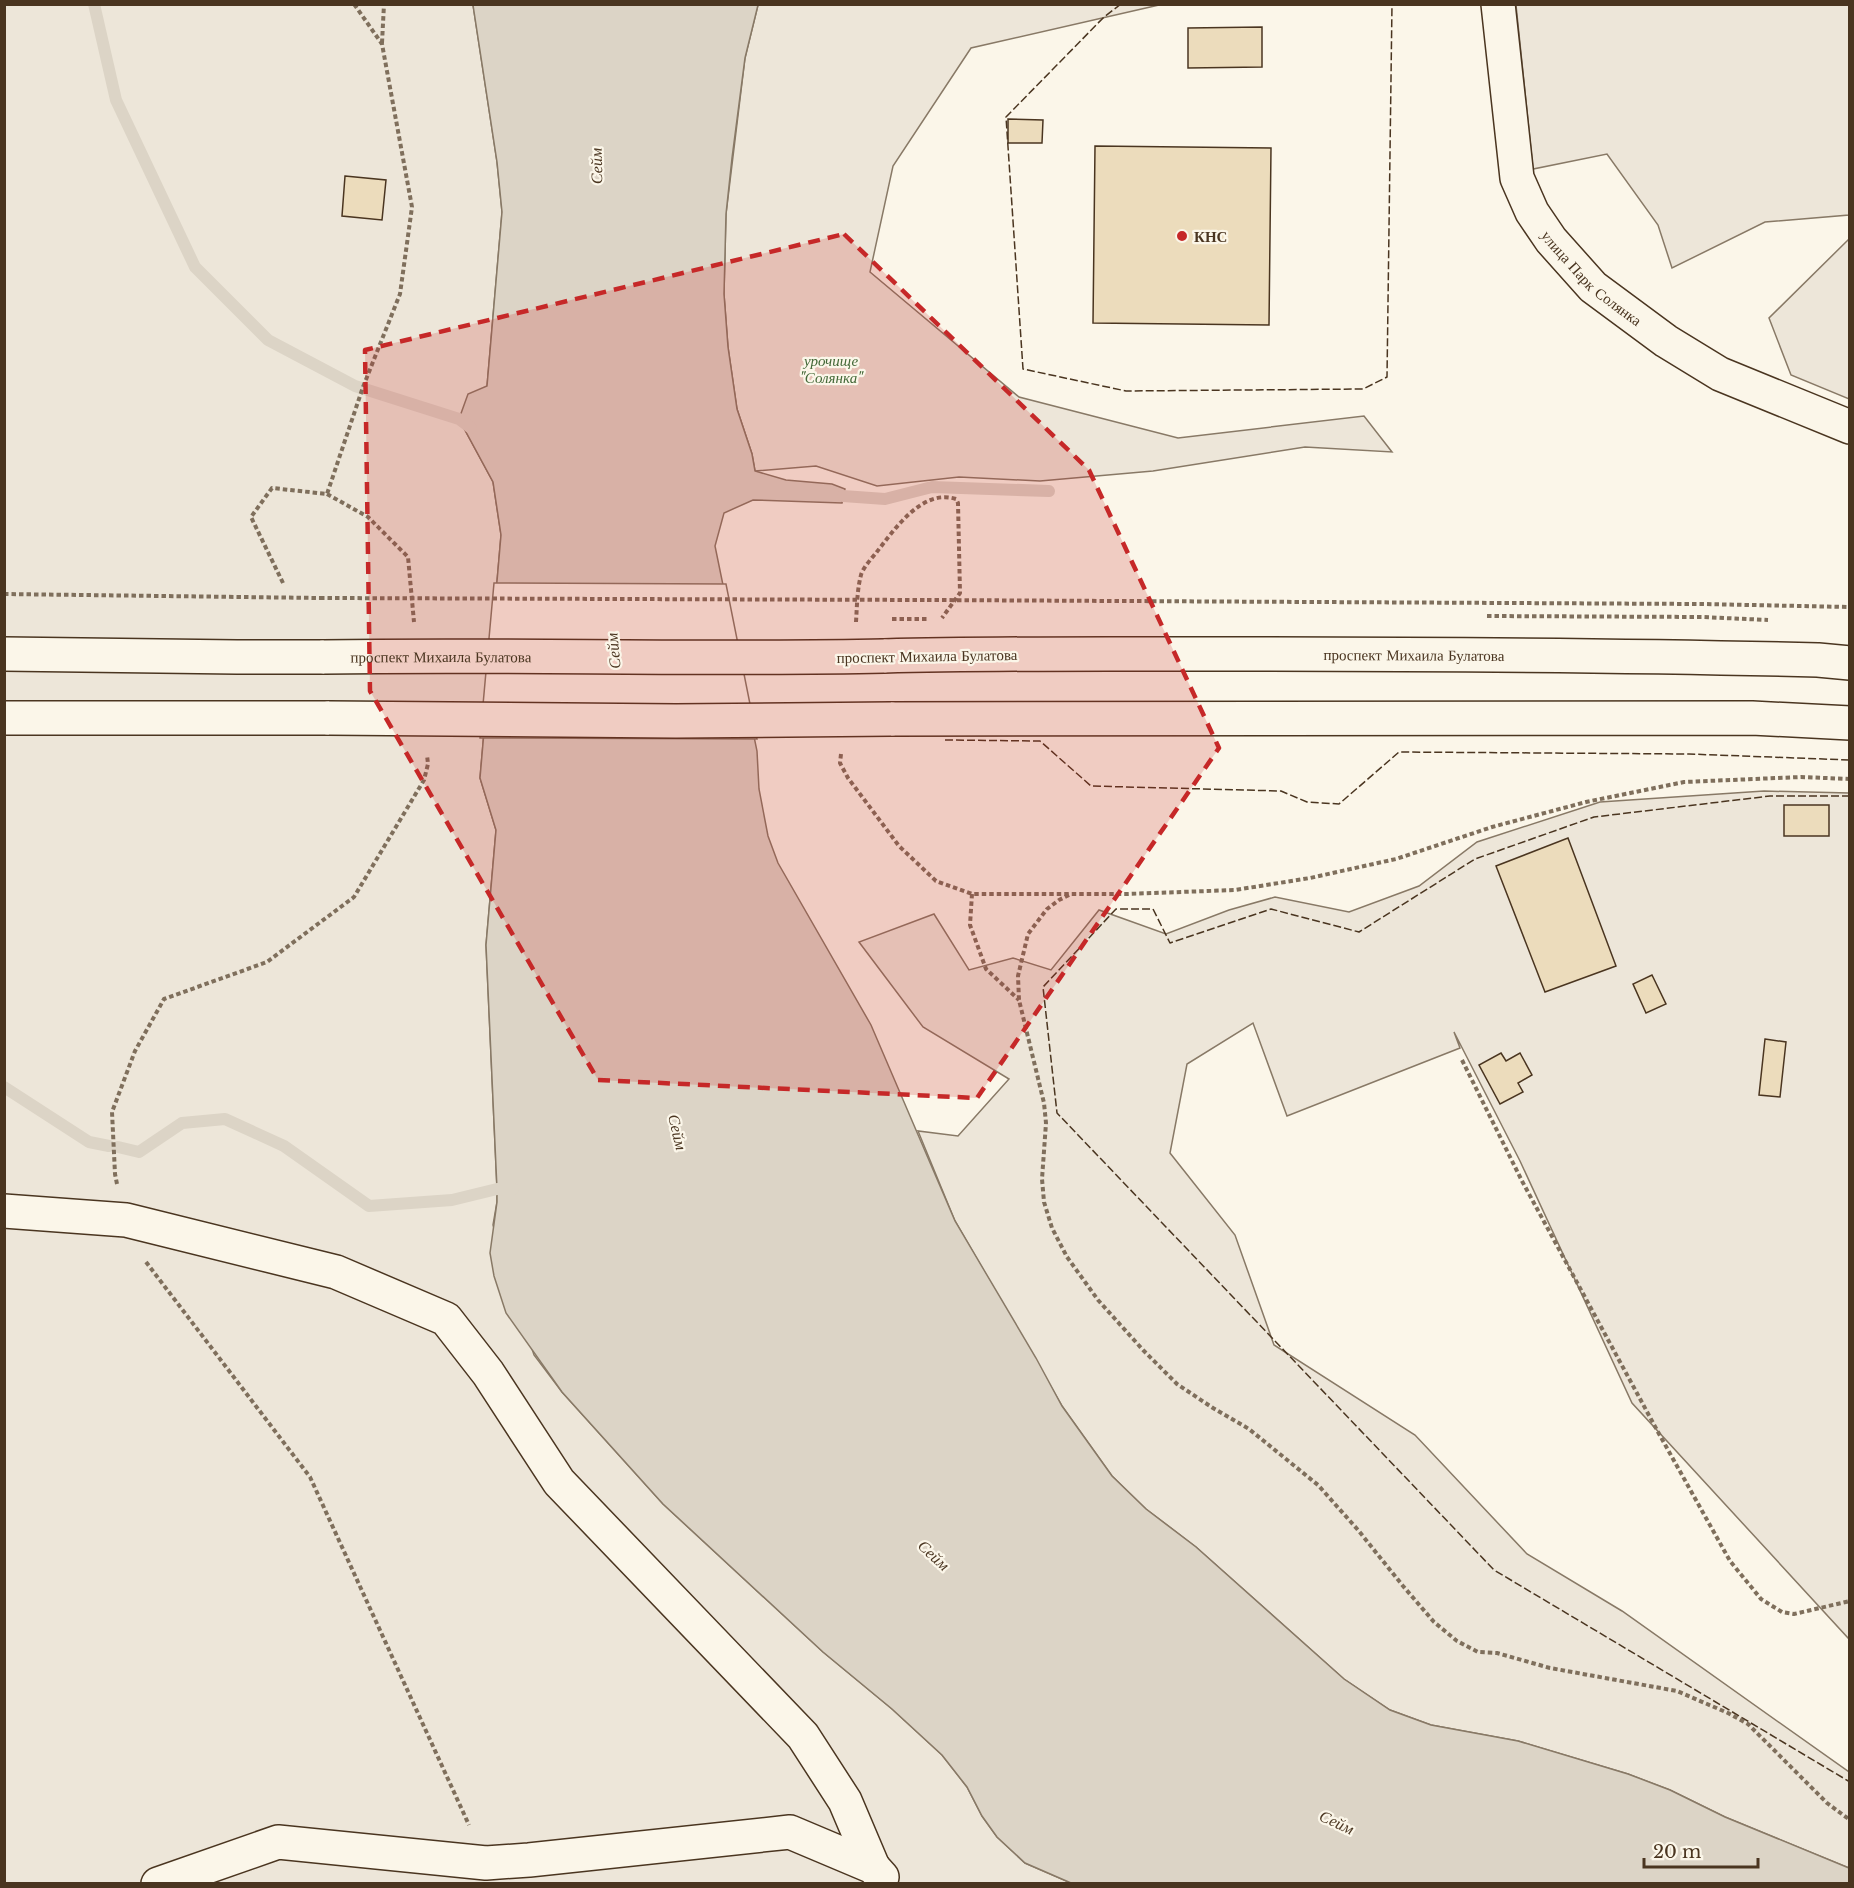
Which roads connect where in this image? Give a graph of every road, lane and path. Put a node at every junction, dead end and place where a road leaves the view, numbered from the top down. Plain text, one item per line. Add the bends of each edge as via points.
1 (354, 4) edge
2 (384, 4) edge
3 (1498, 4) edge
4 (382, 44) junction
5 (1850, 427) edge
6 (327, 494) junction
7 (408, 556) dead end
8 (282, 583) dead end
9 (4, 594) edge
10 (955, 600) junction
11 (1850, 607) edge
12 (942, 618) dead end
13 (854, 633) dead end
14 (4, 654) edge
15 (1850, 663) edge
16 (4, 718) edge
17 (1850, 723) edge
18 (841, 751) dead end
19 (1850, 779) edge
20 (972, 894) junction
21 (1072, 894) junction
22 (1019, 1000) junction
23 (1462, 1060) dead end
24 (4, 1211) edge
25 (1850, 1601) edge
26 (1850, 1820) edge
27 (881, 1875) edge
28 (158, 1884) edge

1 - 4 path
2 - 4 path
3 - 5 street, улица Парк Солянка via 1517,178 1532,212 1564,256 1593,287 1666,341 1720,374
4 - 6 path via 412,207 400,294
6 - 7 path via 368,517
6 - 8 path via 272,488 251,517
9 - 10 path, bridge
10 - 11 path
10 - 12 path
10 - 13 path via 960,593 958,503 951,498 936,499 907,515 861,573
14 - 15 street, проспект Михаила Булатова, bridge via 799,658 1447,654
16 - 17 street, bridge via 1752,718
18 - 20 path via 840,763 848,778 899,846 936,881
19 - 21 path via 1684,782 1586,802 1492,827 1396,859 1310,878 1234,890
20 - 21 path
20 - 22 path via 970,925 986,969
21 - 22 path via 1047,909 1028,933 1018,976
22 - 26 path via 1044,1103 1042,1179 1052,1228 1098,1300 1177,1384 1249,1430 1318,1485 1434,1622 1457,1641 1478,1652 1677,1691 1728,1713 1748,1724 1827,1803
23 - 25 path via 1522,1180 1730,1561 1761,1599 1782,1612 1794,1614
24 - 27 street via 126,1220 336,1272 446,1319 488,1373 559,1482 803,1737 845,1801
27 - 28 street via 790,1832 486,1863 278,1842

